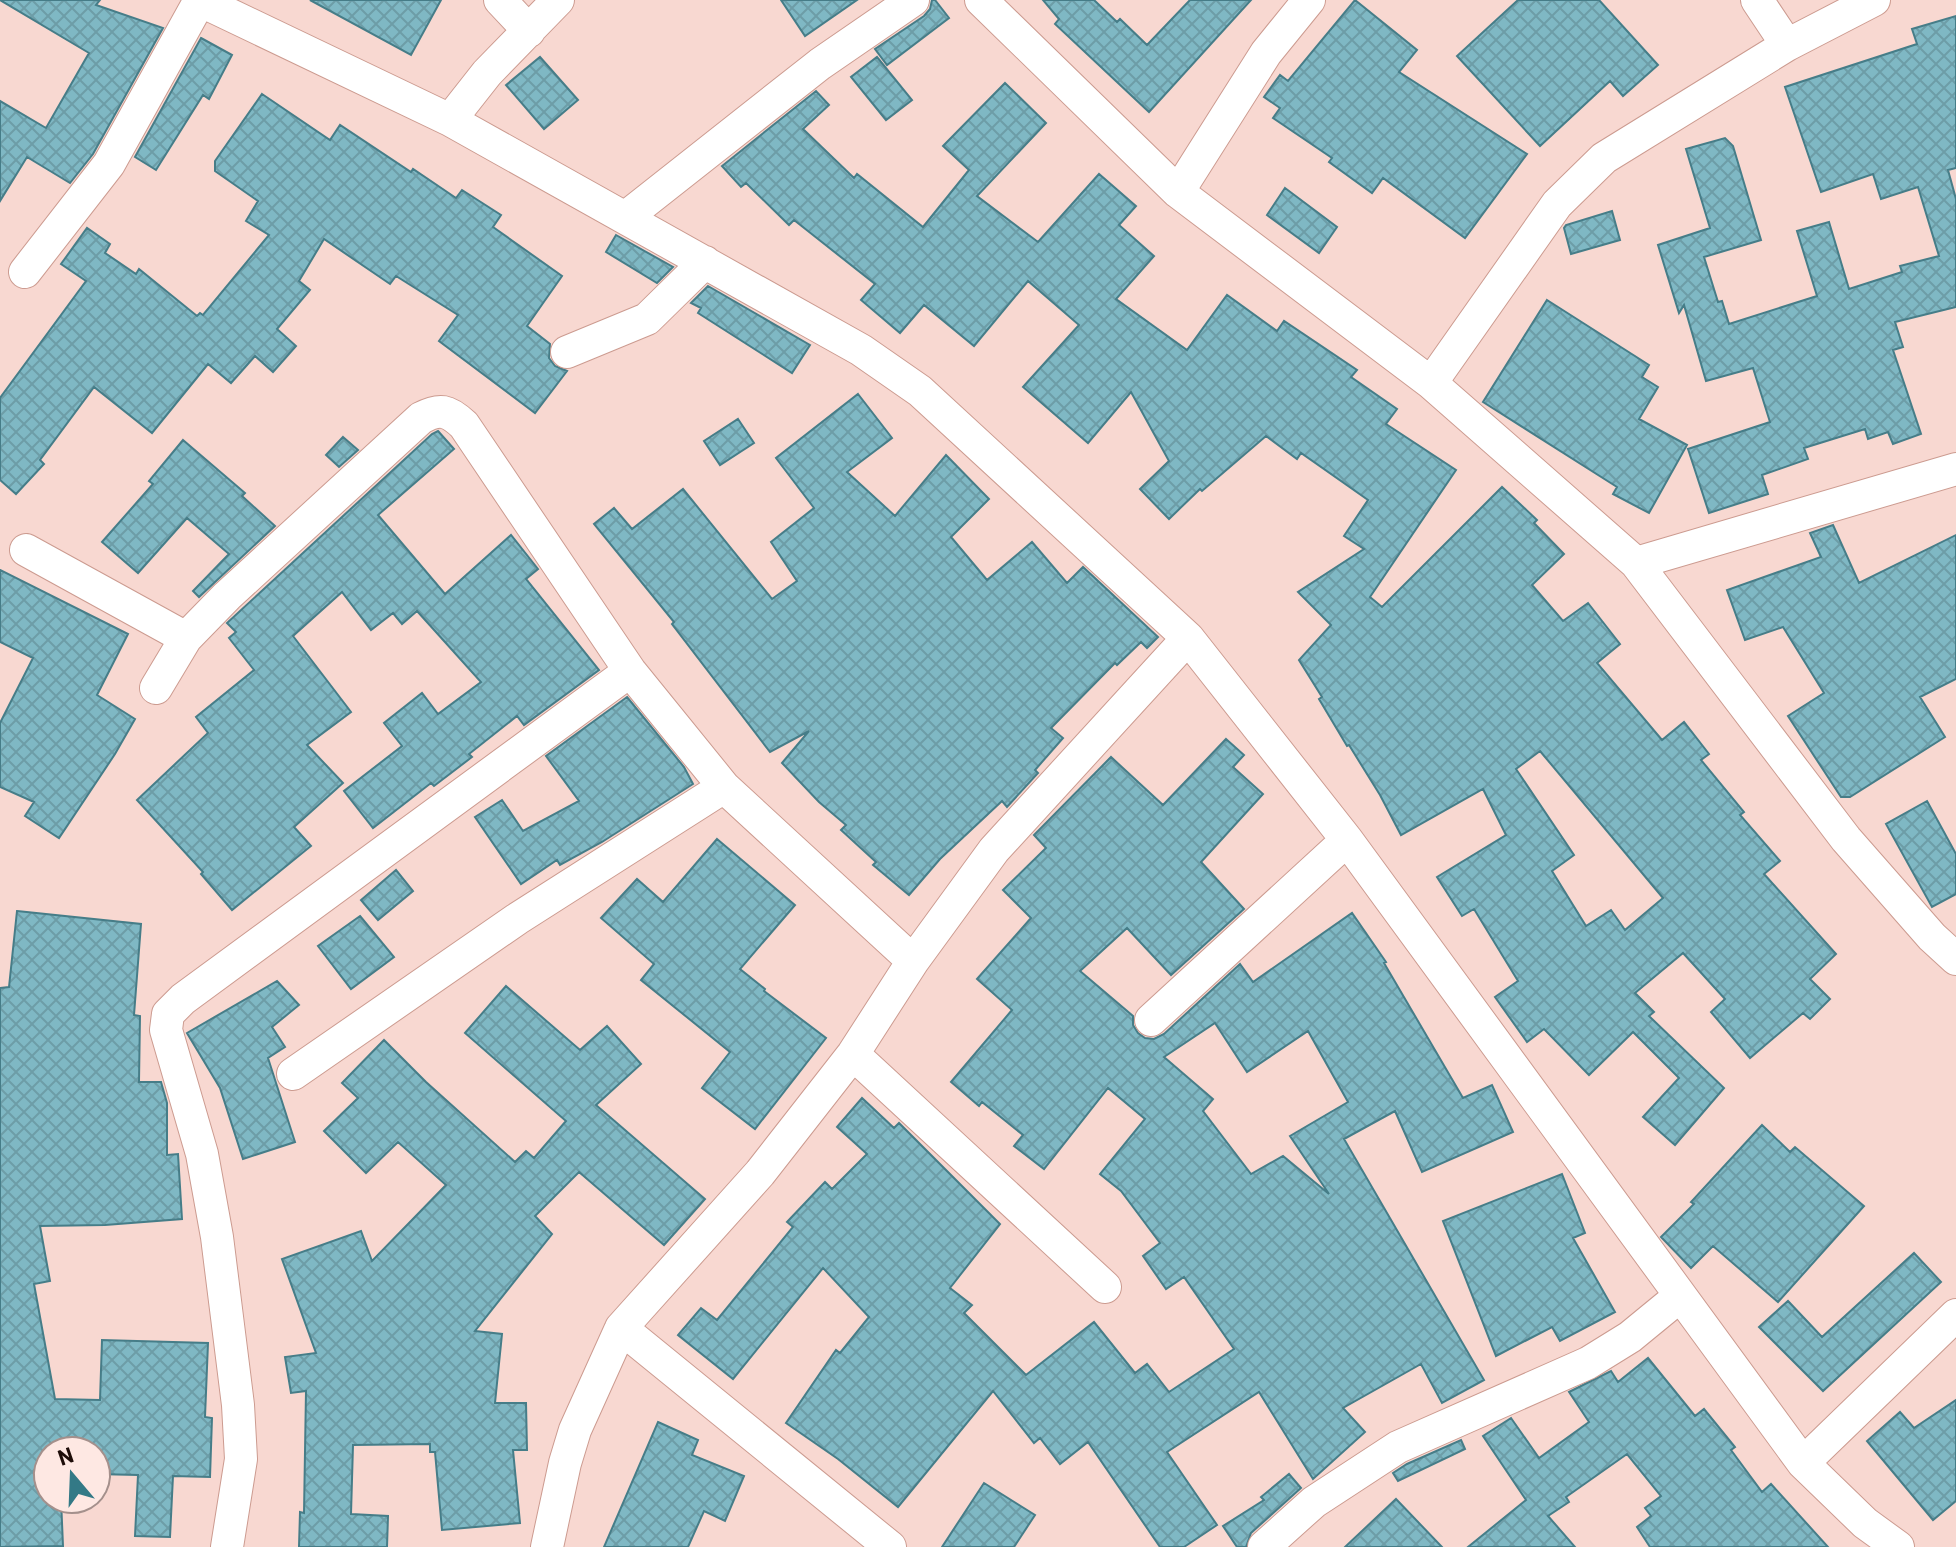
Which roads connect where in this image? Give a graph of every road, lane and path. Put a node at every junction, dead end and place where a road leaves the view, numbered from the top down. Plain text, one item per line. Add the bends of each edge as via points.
1 (200, 0) edge
2 (500, 0) edge
3 (558, 0) edge
4 (913, 0) edge
5 (981, 0) edge
6 (1309, 0) edge
7 (1757, 0) edge
8 (1874, 0) edge
9 (529, 31) junction
10 (1787, 45) junction
11 (450, 120) junction
12 (1178, 192) junction
13 (626, 217) junction
14 (705, 262) junction
15 (25, 272) dead end
16 (567, 352) dead end
17 (1431, 383) junction
18 (1956, 469) edge
19 (26, 550) dead end
20 (1636, 563) junction
21 (186, 638) junction
22 (1188, 638) junction
23 (630, 671) junction
24 (156, 688) dead end
25 (724, 787) junction
26 (1347, 840) junction
27 (1944, 931) edge
28 (1956, 959) edge
29 (913, 961) junction
30 (1151, 1020) dead end
31 (853, 1054) junction
32 (293, 1074) dead end
33 (1105, 1287) dead end
34 (1680, 1296) junction
35 (1956, 1315) edge
36 (621, 1328) junction
37 (1803, 1463) junction
38 (227, 1547) edge
39 (547, 1547) edge
40 (890, 1547) edge
41 (1264, 1547) edge
42 (1898, 1547) edge

1 - 11 street
1 - 15 street via 109,164
2 - 9 street
3 - 9 street
4 - 13 street via 820,64
5 - 12 street
6 - 12 street via 1266,53
7 - 10 street
8 - 10 street
9 - 11 street
10 - 17 street via 1604,158 1557,204
11 - 13 street
12 - 17 street
13 - 14 street
14 - 16 street via 647,319
14 - 22 street via 861,350 920,391
17 - 20 street
18 - 20 street
19 - 21 street
20 - 27 street via 1846,839
21 - 23 street via 421,418 436,410 451,413 464,425
21 - 24 street
22 - 26 street
22 - 29 street via 994,850
23 - 25 street
23 - 38 street via 168,1014 166,1030 202,1154 217,1237 238,1405 241,1459
25 - 29 street
25 - 32 street via 517,919
26 - 30 street
26 - 34 street
27 - 28 street
29 - 31 street
31 - 33 street
31 - 36 street via 760,1173
34 - 37 street
34 - 41 street via 1588,1363 1398,1447 1314,1502
35 - 37 street
36 - 39 street via 575,1430
36 - 40 street
37 - 42 street

